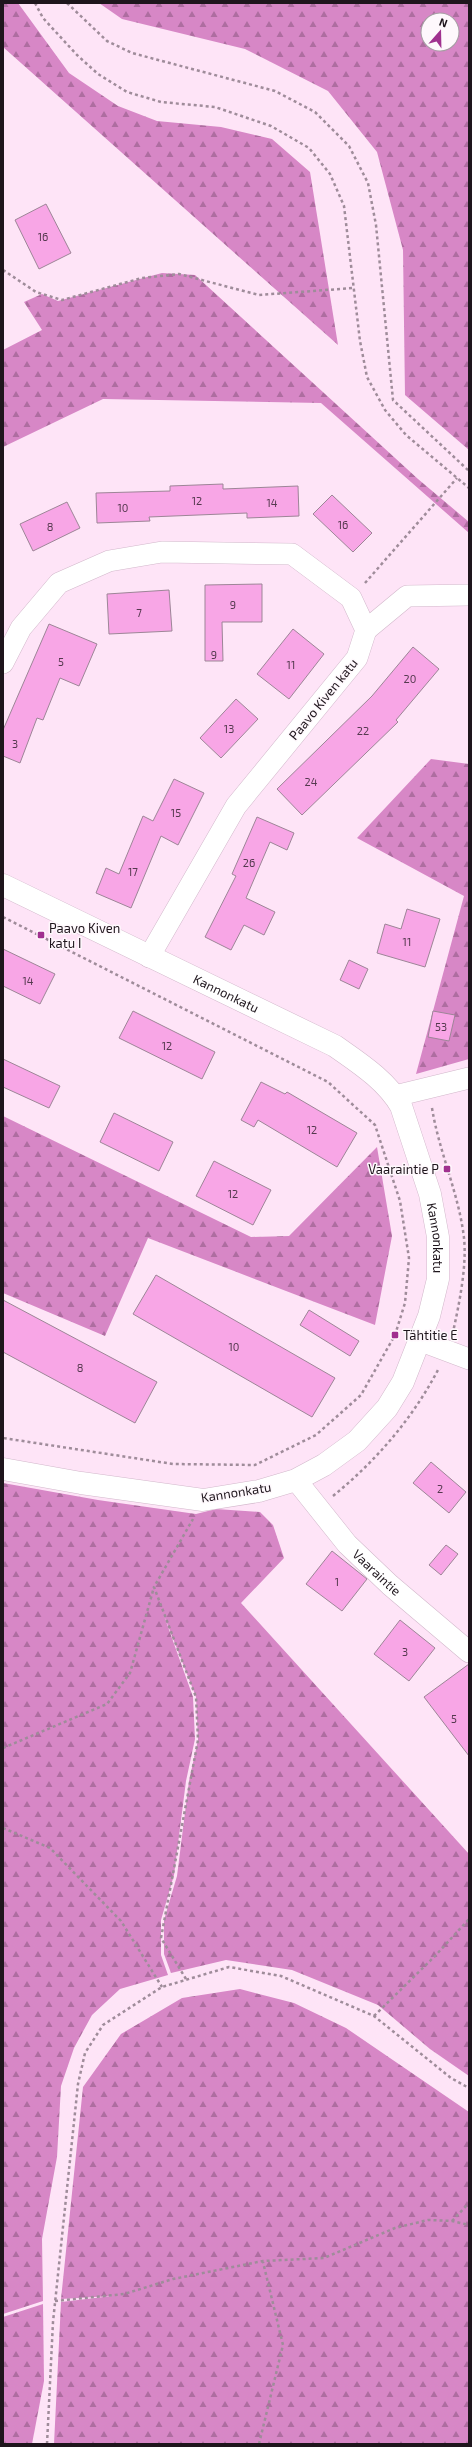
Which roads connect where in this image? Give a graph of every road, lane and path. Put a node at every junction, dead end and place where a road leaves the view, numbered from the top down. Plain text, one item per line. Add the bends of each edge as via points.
1 (36, 3) edge
2 (67, 3) edge
3 (3, 270) edge
4 (353, 288) junction
5 (469, 471) edge
6 (457, 478) junction
7 (469, 488) edge
8 (469, 595) edge
9 (351, 598) junction
10 (366, 630) junction
11 (3, 663) edge
12 (3, 885) edge
13 (3, 917) edge
14 (149, 957) junction
15 (469, 1078) edge
16 (395, 1096) junction
17 (421, 1341) junction
18 (469, 1359) edge
19 (3, 1438) edge
20 (3, 1470) edge
21 (296, 1480) junction
22 (196, 1514) dead end
23 (154, 1588) junction
24 (469, 1652) edge
25 (3, 1748) edge
26 (3, 1828) edge
27 (469, 1919) edge
28 (186, 1979) junction
29 (162, 1988) junction
30 (374, 2016) junction
31 (469, 2088) edge
32 (469, 2203) edge
33 (452, 2220) junction
34 (469, 2225) edge
35 (263, 2261) junction
36 (55, 2301) junction
37 (47, 2444) edge
38 (259, 2444) edge

1 - 4 path via 43,18 77,55 98,74 127,92 161,102 215,106 270,126 309,148 330,174 344,206
2 - 5 path via 107,41 132,53 275,91 315,112 349,146 368,183 374,211 393,400
3 - 4 path via 36,292 62,300 142,278 179,274 259,295
4 - 6 path via 367,377 385,410 406,435
6 - 7 path
6 - 9 path via 391,556
8 - 10 street via 407,596
9 - 10 street
9 - 11 street via 292,554 162,552 109,561 59,583 21,628
10 - 14 street, Paavo Kiven katu via 357,658 236,806
12 - 14 street, Kannonkatu
13 - 19 path via 328,1082 375,1125 400,1201 409,1258 405,1303 396,1335 361,1395 316,1435 255,1465 173,1464
14 - 16 street, Kannonkatu via 335,1046 368,1069
15 - 16 street
16 - 17 street, Kannonkatu via 401,1106 430,1194 438,1237 438,1278
17 - 18 street
17 - 21 street, Kannonkatu via 403,1382 387,1408 357,1441 324,1466
20 - 21 street, Kannonkatu via 203,1500 258,1491
21 - 24 street, Vaaraintie via 347,1544 390,1585
22 - 23 path
23 - 25 path via 130,1673 107,1704
23 - 28 path via 196,1697 198,1740 161,1938
26 - 29 path via 50,1848 121,1921
27 - 30 path
28 - 29 path
28 - 30 path via 229,1967 282,1976
29 - 36 path via 102,2025 85,2053 78,2084
30 - 31 path via 451,2078
32 - 33 path
33 - 34 path
33 - 35 path via 428,2220 395,2228 324,2258
35 - 36 path via 173,2278 124,2294
35 - 38 path via 283,2345
36 - 37 path

